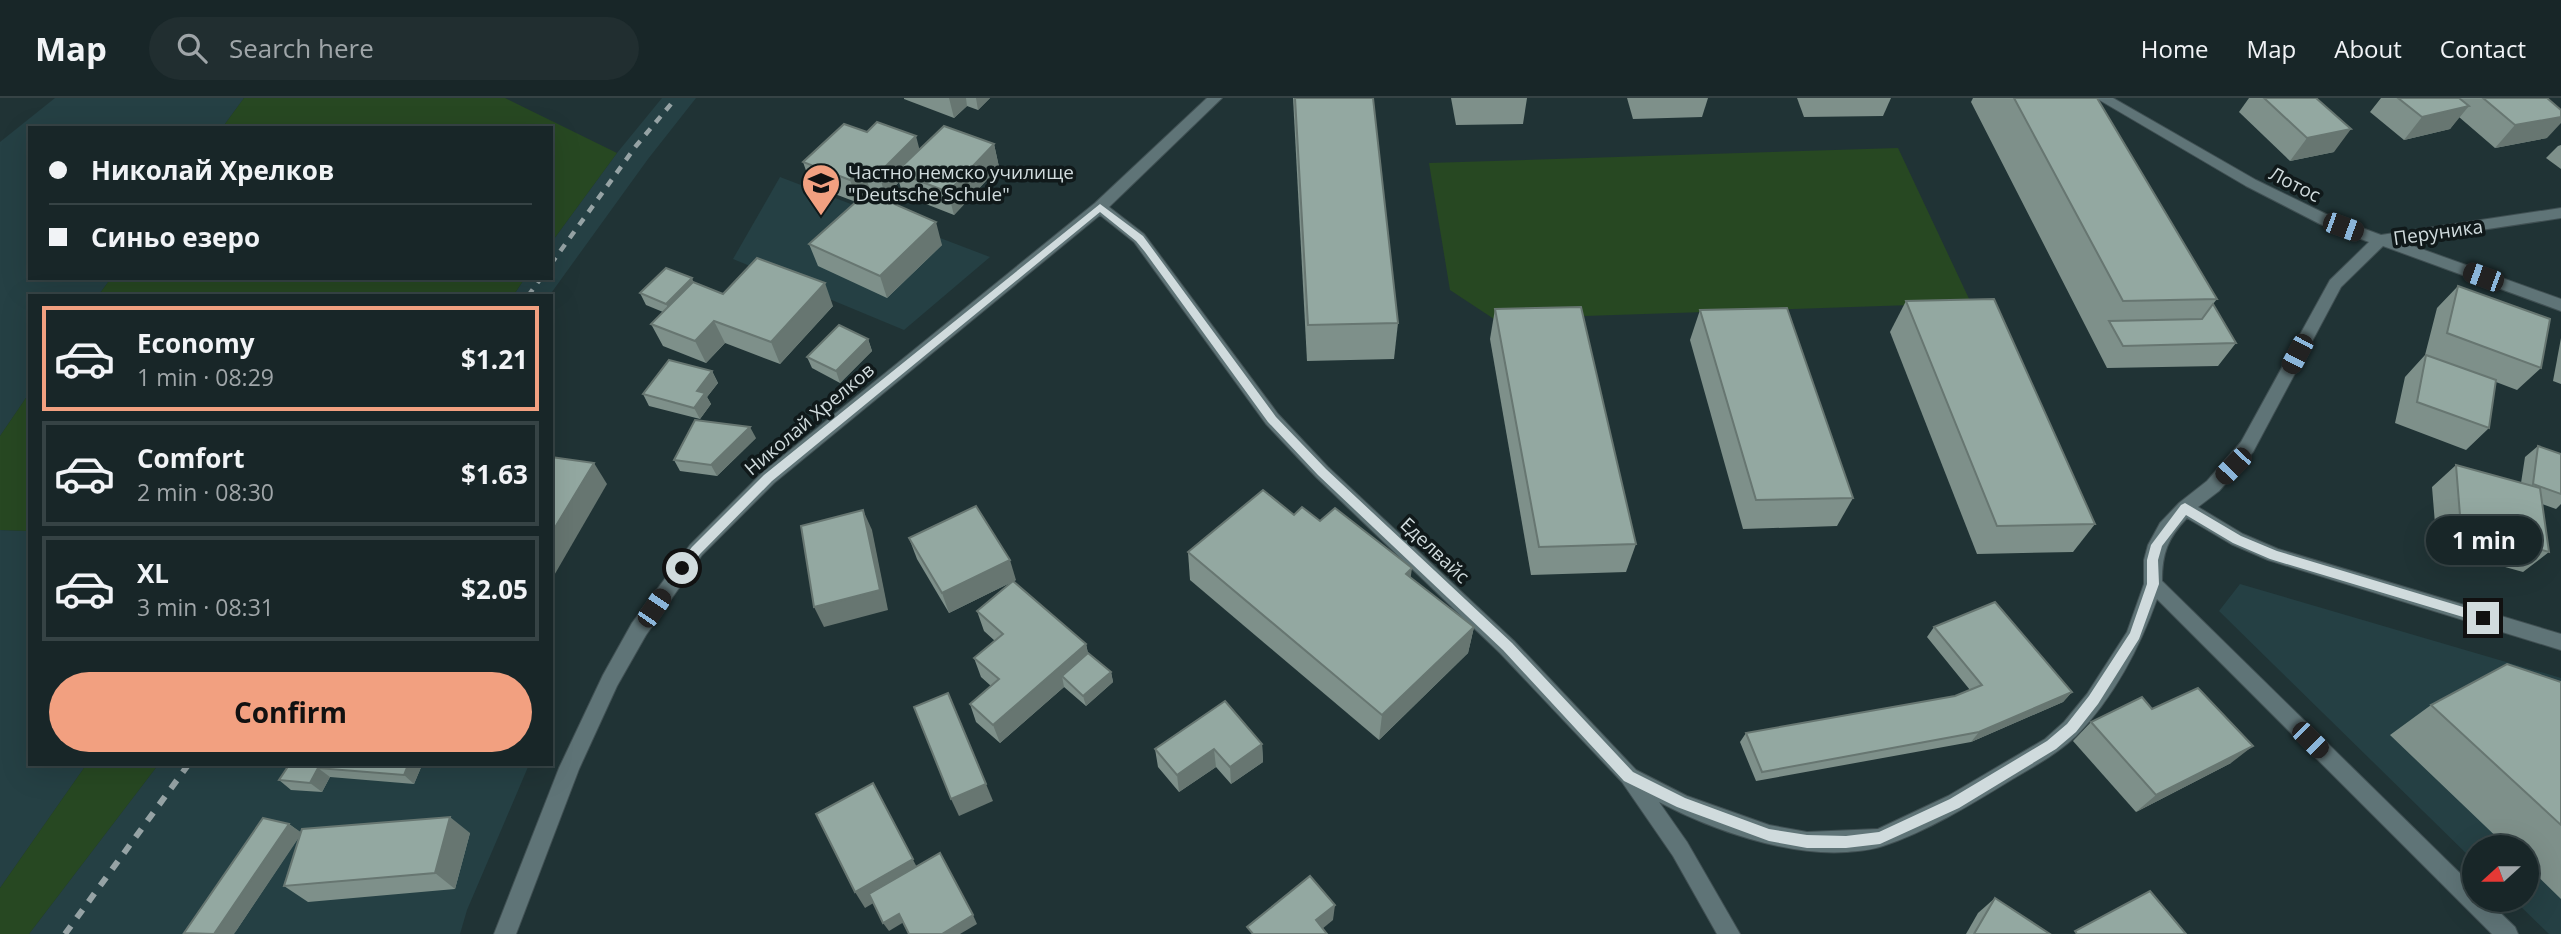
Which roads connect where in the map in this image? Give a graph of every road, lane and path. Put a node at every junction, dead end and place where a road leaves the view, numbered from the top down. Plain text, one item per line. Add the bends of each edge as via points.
1 (1215, 98) edge
2 (2103, 98) edge
3 (1100, 207) junction
4 (2561, 214) edge
5 (2380, 240) junction
6 (2561, 305) edge
7 (2185, 508) junction
8 (2153, 584) junction
9 (2561, 642) edge
10 (1629, 776) junction
11 (505, 934) edge
12 (1729, 934) edge
13 (2507, 934) edge

1 - 3 street, Николай Хрелков
2 - 5 street, Лотос via 2292,205
3 - 10 street, Еделвайс via 1139,238 1272,419 1507,646
3 - 11 street, Николай Хрелков via 768,478 696,550 639,629 610,681 569,768
4 - 5 street, Перуника
5 - 6 street, Лотос
5 - 7 street, Перуника via 2335,285 2247,447 2213,486
7 - 8 street, Перуника via 2157,545
7 - 9 street via 2274,555
8 - 10 street, Перуника via 2135,635 2071,728 2052,745 1955,803 1880,838 1807,842 1769,835 1681,803
8 - 13 street
10 - 12 street, Еделвайс

